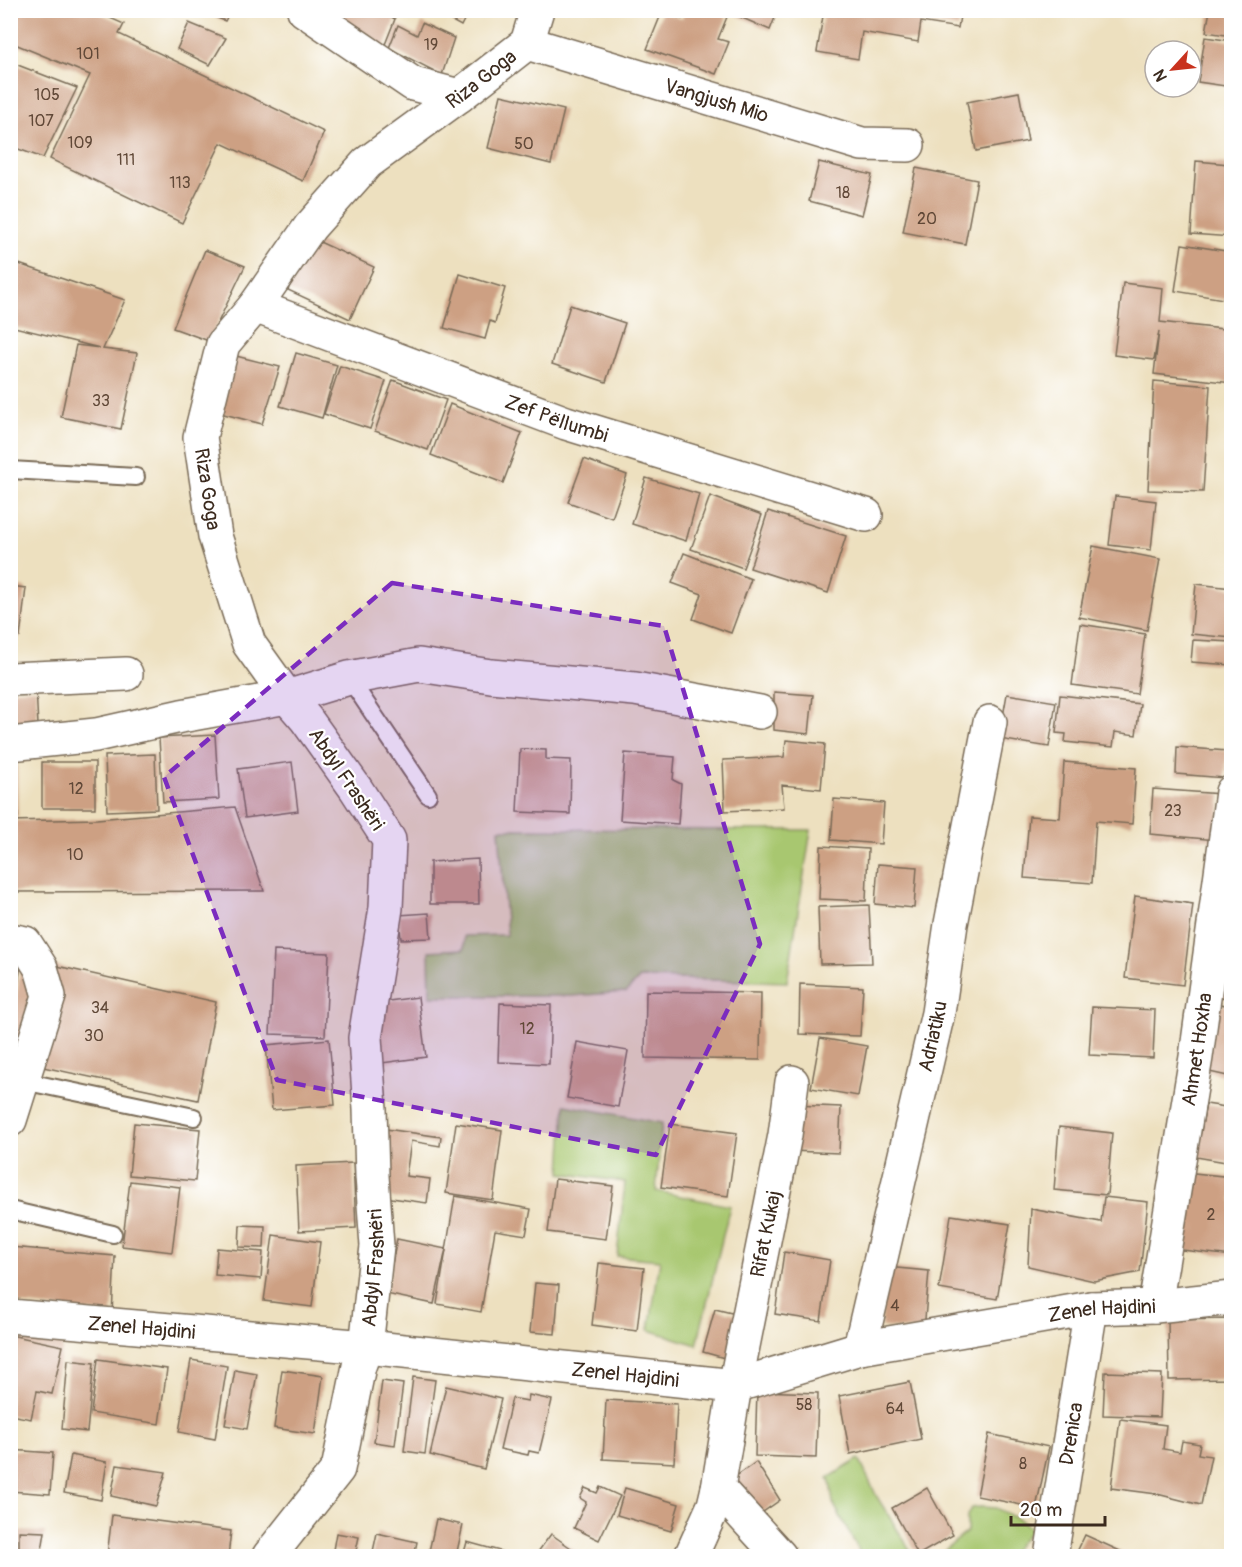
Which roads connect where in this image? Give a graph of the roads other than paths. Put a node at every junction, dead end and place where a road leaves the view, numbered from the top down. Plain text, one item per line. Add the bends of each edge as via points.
1 (304, 10) edge
2 (537, 10) edge
3 (527, 43) junction
4 (459, 96) junction
5 (908, 145) dead end
6 (255, 306) junction
7 (10, 470) edge
8 (136, 477) dead end
9 (866, 515) dead end
10 (126, 674) dead end
11 (349, 678) junction
12 (10, 679) edge
13 (287, 697) junction
14 (760, 712) dead end
15 (990, 722) dead end
16 (10, 744) edge
17 (1232, 792) edge
18 (428, 795) dead end
19 (10, 940) edge
20 (23, 1081) junction
21 (792, 1082) dead end
22 (194, 1117) dead end
23 (10, 1120) edge
24 (10, 1210) edge
25 (113, 1234) dead end
26 (1232, 1298) edge
27 (1155, 1306) junction
28 (1091, 1308) junction
29 (10, 1317) edge
30 (366, 1347) junction
31 (860, 1348) junction
32 (735, 1386) junction
33 (718, 1488) junction
34 (269, 1557) edge
35 (691, 1557) edge
36 (780, 1557) edge
37 (1052, 1557) edge

1 - 4 street via 413,84
2 - 3 street, Riza Goga
3 - 4 street, Riza Goga
3 - 5 street, Vangjush Mio via 862,144
4 - 6 street, Riza Goga via 367,163 310,227
6 - 9 street, Zef Pëllumbi via 566,423
6 - 13 street, Riza Goga via 223,344 200,437 215,536 249,644
7 - 8 lane
10 - 12 street
11 - 13 street
11 - 14 street via 418,665 635,689
11 - 18 lane
13 - 16 street via 96,735
13 - 30 street, Abdyl Frashëri via 356,789 388,840 386,908 365,1038 377,1246
15 - 31 street, Adriatiku via 938,1013
17 - 27 street, Ahmet Hoxha via 1196,1057
19 - 20 street via 25,943 41,968 49,996
20 - 22 lane
20 - 23 street
21 - 32 street, Rifat Kukaj
24 - 25 lane
26 - 27 street, Zenel Hajdini
27 - 28 street, Zenel Hajdini
28 - 31 street, Zenel Hajdini
28 - 37 street, Drenica
29 - 30 street, Zenel Hajdini
30 - 32 street, Zenel Hajdini
30 - 34 street, Abdyl Frashëri via 338,1469
31 - 32 street, Zenel Hajdini
32 - 33 street, Rifat Kukaj
33 - 35 street, Rifat Kukaj
33 - 36 street

